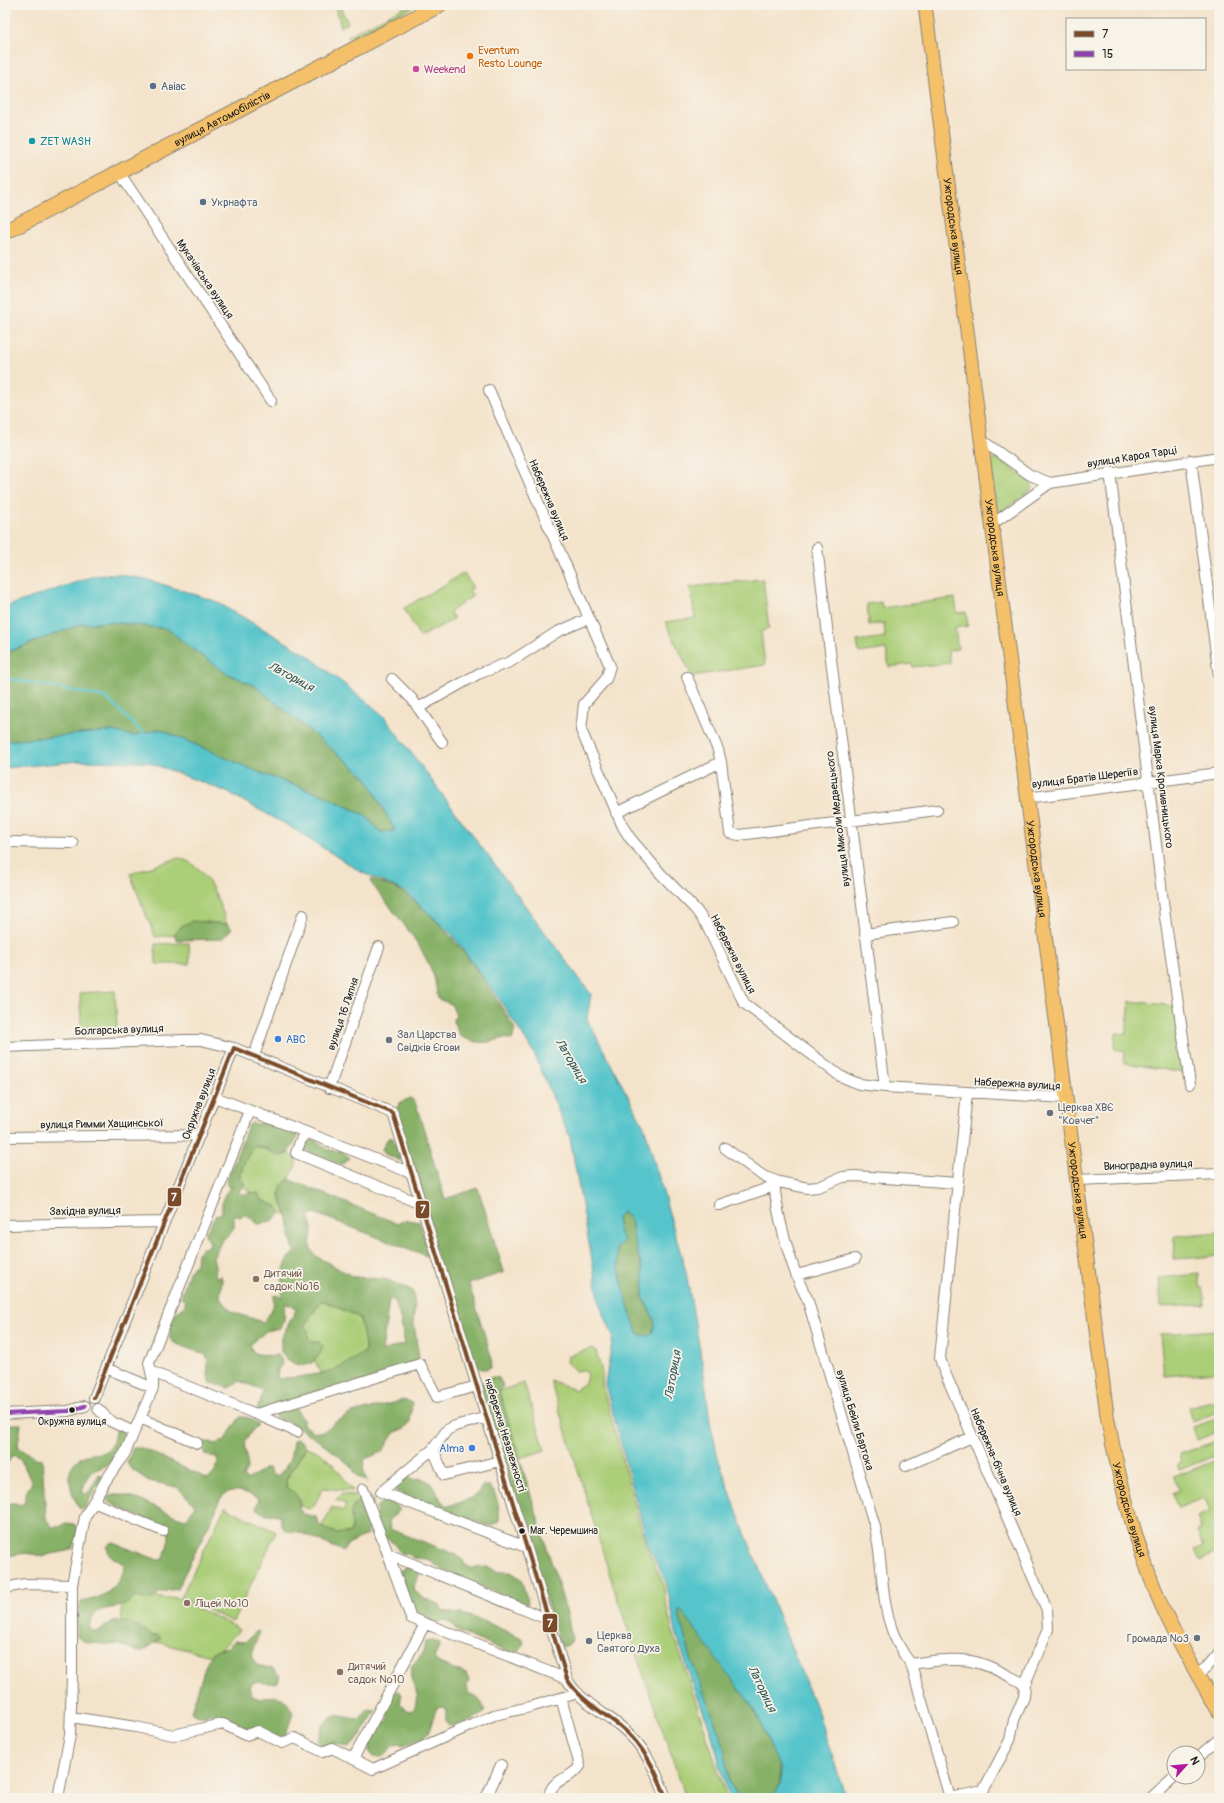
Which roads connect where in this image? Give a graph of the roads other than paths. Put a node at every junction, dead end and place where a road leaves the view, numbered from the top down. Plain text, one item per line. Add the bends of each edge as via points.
1 (439, 5) edge
2 (924, 5) edge
3 (119, 172) junction
4 (5, 232) edge
5 (489, 390) dead end
6 (271, 401) dead end
7 (980, 439) junction
8 (1219, 456) edge
9 (1191, 460) junction
10 (1110, 472) junction
11 (1050, 483) junction
12 (991, 526) junction
13 (817, 548) dead end
14 (588, 619) junction
15 (687, 677) dead end
16 (1219, 677) edge
17 (392, 679) dead end
18 (418, 708) junction
19 (442, 742) dead end
20 (721, 762) junction
21 (1219, 773) edge
22 (1150, 782) junction
23 (1026, 798) junction
24 (937, 810) dead end
25 (616, 813) junction
26 (851, 822) junction
27 (5, 842) edge
28 (72, 843) dead end
29 (303, 915) dead end
30 (954, 922) dead end
31 (865, 934) junction
32 (379, 947) dead end
33 (5, 1047) edge
34 (234, 1048) junction
35 (254, 1056) junction
36 (1190, 1084) dead end
37 (885, 1087) junction
38 (329, 1088) junction
39 (967, 1093) junction
40 (215, 1097) junction
41 (1066, 1098) junction
42 (250, 1111) junction
43 (304, 1132) junction
44 (200, 1135) junction
45 (5, 1137) edge
46 (725, 1148) dead end
47 (411, 1173) junction
48 (1219, 1174) edge
49 (1077, 1180) junction
50 (774, 1183) junction
51 (958, 1184) junction
52 (420, 1204) junction
53 (719, 1205) dead end
54 (164, 1222) junction
55 (5, 1224) edge
56 (855, 1260) dead end
57 (797, 1274) junction
58 (106, 1368) junction
59 (152, 1372) junction
60 (477, 1386) junction
61 (153, 1388) junction
62 (94, 1398) junction
63 (85, 1406) junction
64 (98, 1409) junction
65 (5, 1414) edge
66 (256, 1414) junction
67 (487, 1417) junction
68 (140, 1418) junction
69 (134, 1432) junction
70 (297, 1432) dead end
71 (972, 1437) junction
72 (197, 1443) dead end
73 (433, 1449) junction
74 (500, 1461) junction
75 (906, 1466) dead end
76 (363, 1489) dead end
77 (93, 1502) junction
78 (163, 1531) dead end
79 (526, 1547) junction
80 (388, 1554) junction
81 (72, 1585) junction
82 (5, 1588) edge
83 (547, 1619) junction
84 (425, 1624) junction
85 (1219, 1653) edge
86 (911, 1664) junction
87 (1197, 1674) junction
88 (567, 1679) junction
89 (1025, 1684) junction
90 (578, 1693) junction
91 (561, 1698) junction
92 (1219, 1712) edge
93 (71, 1717) junction
94 (1219, 1739) edge
95 (1206, 1750) edge
96 (353, 1759) junction
97 (501, 1765) dead end
98 (1166, 1784) edge
99 (58, 1798) edge
100 (486, 1798) edge
101 (549, 1798) edge
102 (666, 1798) edge
103 (950, 1798) edge
104 (1151, 1798) edge

1 - 3 highway, вулиця Автомобілістів
2 - 7 main road, Ужгородська вулиця
3 - 4 highway, вулиця Автомобілістів
3 - 6 street, Мукачівська вулиця
5 - 14 street, Набережна вулиця
7 - 11 street via 1030,475
7 - 12 main road, Ужгородська вулиця
8 - 9 street, вулиця Кароя Тарці
9 - 10 street, вулиця Кароя Тарці
9 - 16 street
10 - 11 street, вулиця Кароя Тарці
10 - 22 street, вулиця Марка Кропивницького
11 - 12 street, вулиця Кароя Тарці
12 - 23 main road, Ужгородська вулиця
13 - 26 street, вулиця Миколи Медвецького
14 - 18 street via 557,632 510,662 478,674
14 - 25 street, Набережна вулиця via 610,666 606,679 584,704 581,730
15 - 20 street
17 - 18 street
18 - 19 street
20 - 25 street
20 - 26 street via 730,833 739,835
21 - 22 street, вулиця Братів Шерегіїв
22 - 23 street, вулиця Братів Шерегіїв
22 - 36 street, вулиця Марка Кропивницького via 1165,917
23 - 41 main road, Ужгородська вулиця
24 - 26 street
25 - 37 street, Набережна вулиця via 630,838 706,924 744,1003 840,1076 859,1084
26 - 31 street, вулиця Миколи Медвецького
27 - 28 street
29 - 35 street
30 - 31 street
31 - 37 street, вулиця Миколи Медвецького
32 - 38 street, вулиця 16 Липня
33 - 34 street, Болгарська вулиця via 201,1040
34 - 35 street
34 - 40 street, Окружна вулиця
35 - 38 street
37 - 39 street, Набережна вулиця
38 - 47 street, набережна Незалежності via 393,1113
39 - 41 street, Набережна вулиця
39 - 51 street, Набережна-бічна вулиця
40 - 42 street
40 - 44 street, Окружна вулиця
41 - 49 main road, Ужгородська вулиця
42 - 43 street
42 - 59 street via 149,1363
43 - 47 street
43 - 52 street via 296,1153
44 - 45 street, вулиця Римми Хащинської
44 - 54 street, Окружна вулиця
46 - 50 street
47 - 52 street, набережна Незалежності
48 - 49 street, Виноградна вулиця
49 - 87 main road, Ужгородська вулиця via 1107,1415 1119,1476 1141,1552 1156,1591
50 - 51 street via 808,1188 855,1176
50 - 53 street
50 - 57 street, вулиця Бейли Бартока via 782,1228
51 - 71 street, Набережна-бічна вулиця via 940,1358
52 - 60 street, набережна Незалежності
54 - 55 street, Західна вулиця
54 - 58 street, Окружна вулиця
56 - 57 street
57 - 86 street, вулиця Бейли Бартока via 875,1527 880,1549 886,1616 897,1643
58 - 61 street
58 - 62 street, Окружна вулиця
59 - 61 street
59 - 66 street
60 - 66 street via 437,1397 420,1364
60 - 67 street, набережна Незалежності
61 - 68 street
62 - 63 street, Окружна вулиця via 87,1400
62 - 64 street via 98,1403
63 - 64 street via 92,1412
63 - 65 street, Окружна вулиця via 68,1412
64 - 69 street via 110,1421
66 - 70 street
67 - 73 street via 447,1430
67 - 74 street, набережна Незалежності
68 - 69 street
68 - 72 street
69 - 77 street via 125,1453
71 - 75 street
71 - 89 street, Набережна-бічна вулиця via 1047,1610 1048,1629
73 - 74 street via 444,1476
73 - 79 street via 381,1492
74 - 79 street, набережна Незалежності
76 - 80 street
77 - 78 street
77 - 81 street via 85,1517
79 - 83 street, набережна Незалежності
80 - 83 street
80 - 84 street via 411,1618
81 - 82 street via 25,1584
81 - 93 street
83 - 88 street, набережна Незалежності
84 - 88 street
84 - 96 street
85 - 87 street
86 - 89 street via 960,1660 972,1662 985,1665
86 - 103 street, вулиця Бейли Бартока
87 - 92 main road, Ужгородська вулиця
88 - 90 street, набережна Незалежності
89 - 103 street, Набережна-бічна вулиця via 1024,1697 1014,1720 1010,1740 983,1791
90 - 91 street
90 - 102 street, набережна Незалежності via 622,1727 640,1745 655,1770
91 - 96 street via 494,1715 373,1769
91 - 101 street via 580,1766 553,1786
93 - 96 street via 173,1735 223,1724 246,1735 258,1731 282,1743 295,1738 323,1752 332,1748
93 - 99 street
94 - 95 street
97 - 100 street
98 - 104 street

